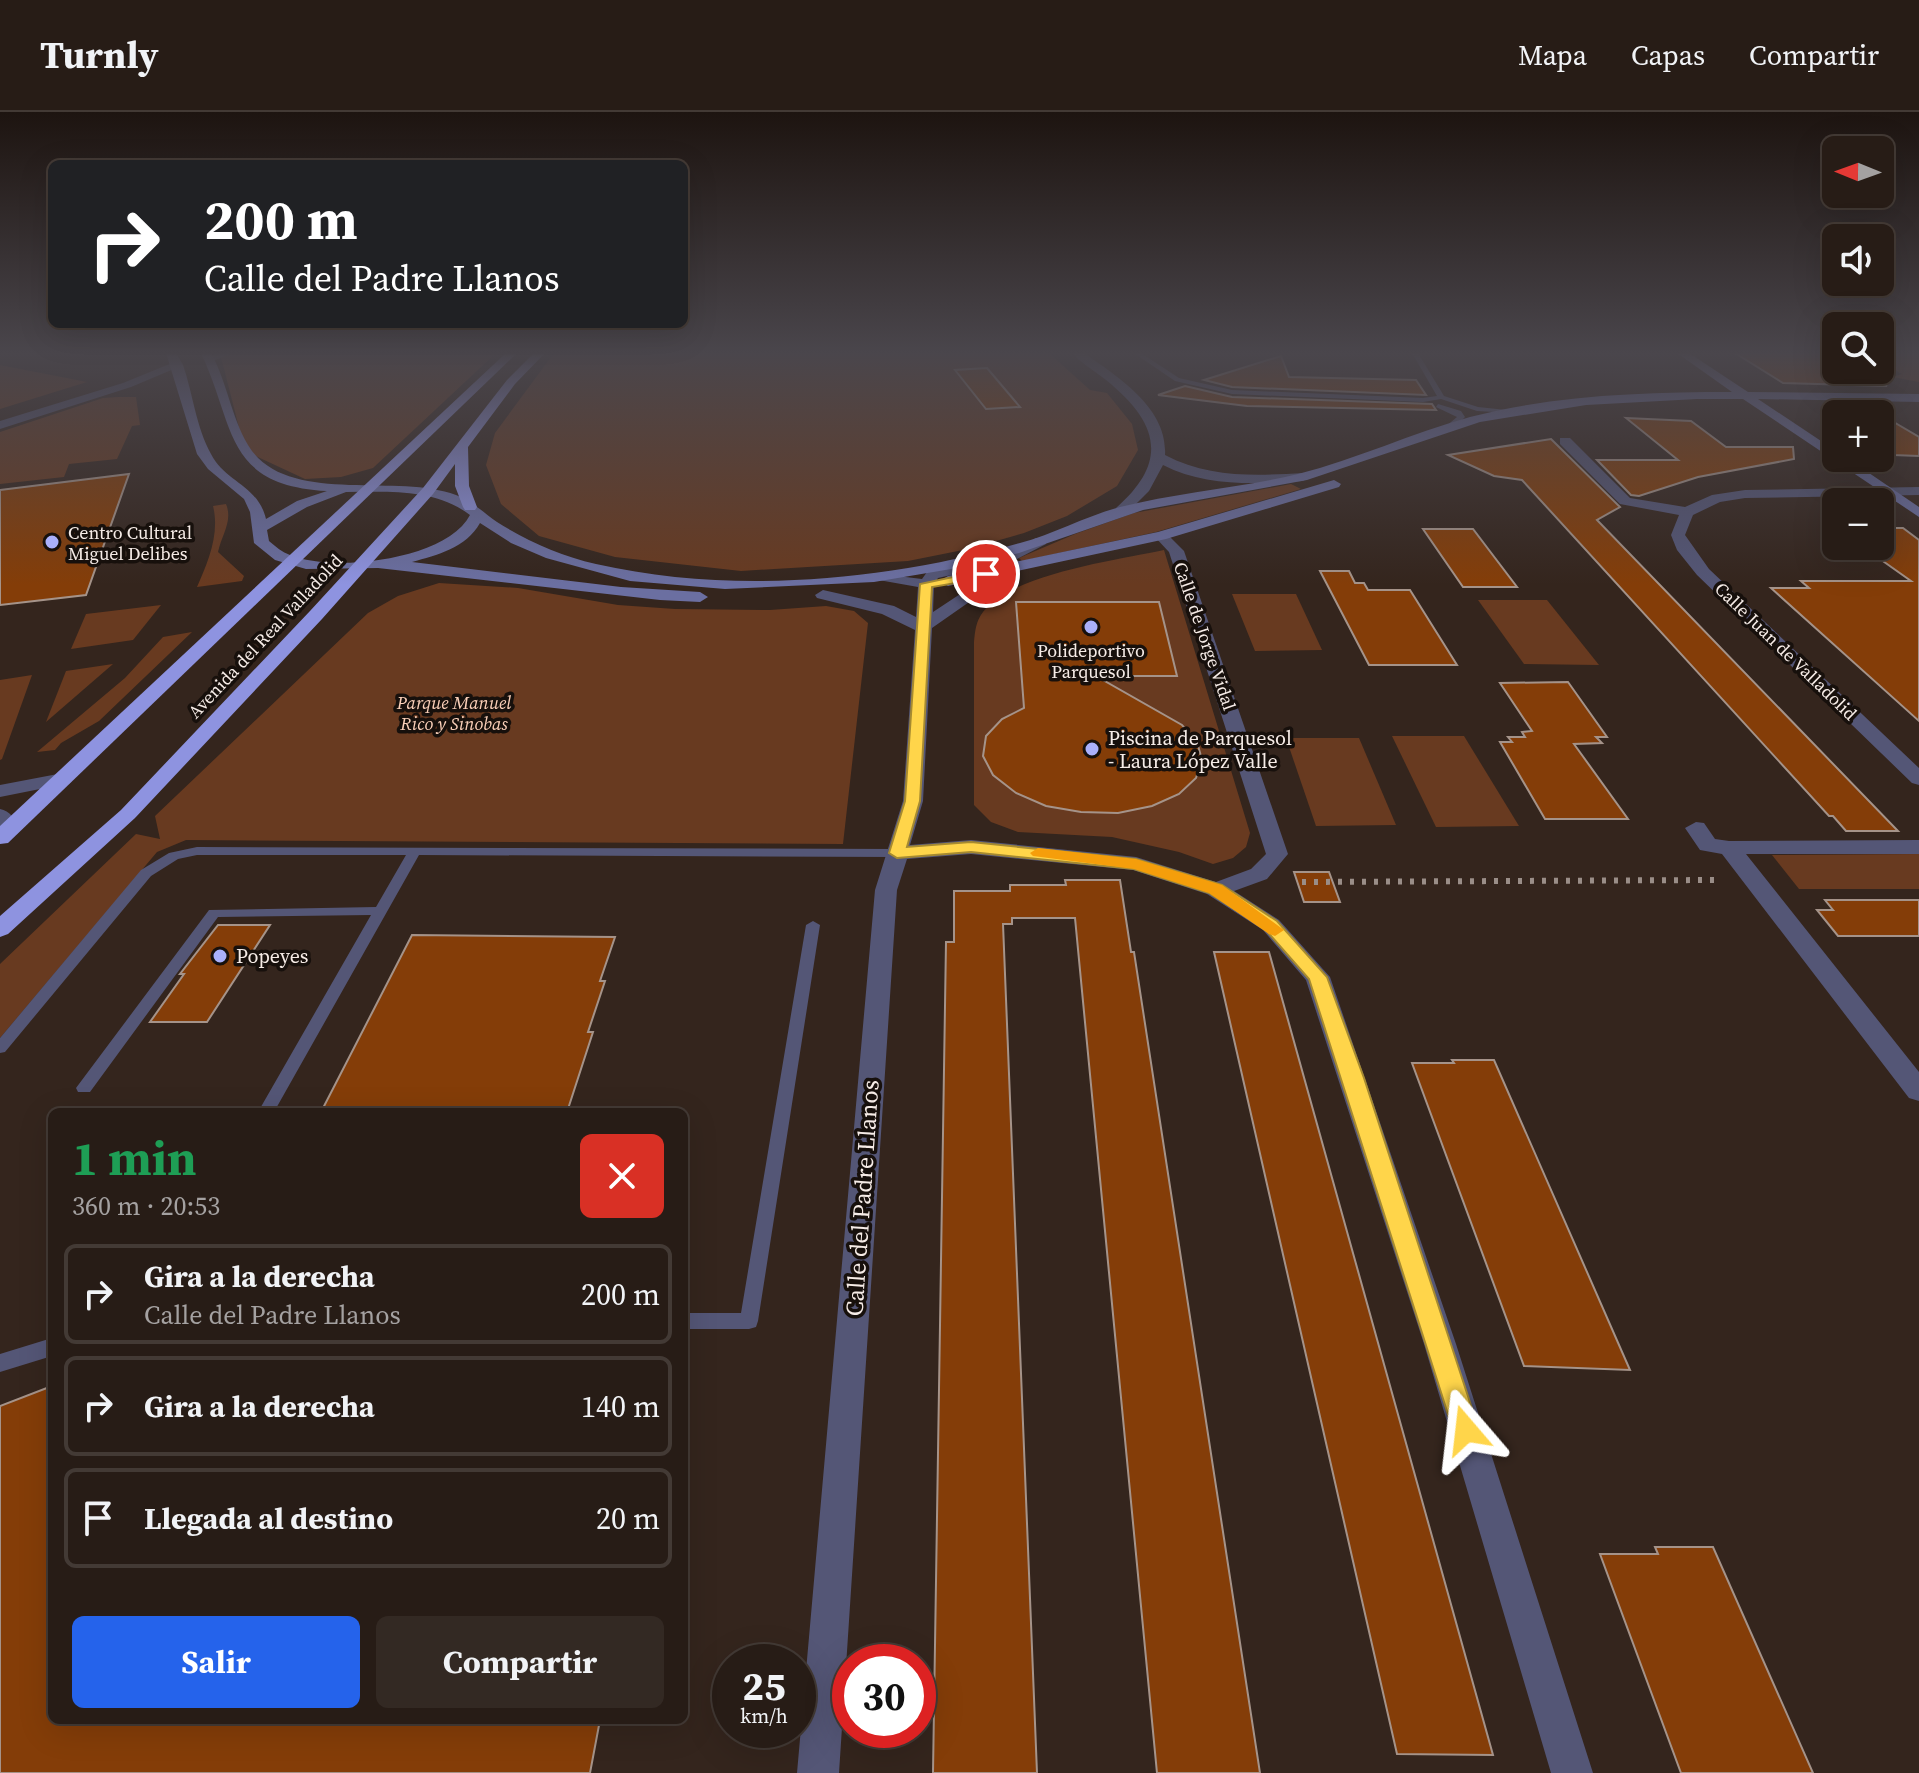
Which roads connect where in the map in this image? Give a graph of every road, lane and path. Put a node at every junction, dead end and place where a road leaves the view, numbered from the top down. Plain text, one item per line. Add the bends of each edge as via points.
1 (197, 431) edge
2 (235, 431) edge
3 (430, 431) edge
4 (473, 431) edge
5 (1156, 431) edge
6 (1443, 431) edge
7 (1493, 431) edge
8 (1797, 431) edge
9 (1565, 441) dead end
10 (462, 445) junction
11 (1822, 447) edge
12 (1158, 457) junction
13 (1858, 472) edge
14 (1891, 475) dead end
15 (1203, 476) junction
16 (1303, 477) junction
17 (1149, 482) junction
18 (353, 488) junction
19 (370, 488) junction
20 (1881, 488) edge
21 (428, 491) junction
22 (1918, 492) edge
23 (1822, 493) edge
24 (1894, 493) edge
25 (1894, 497) edge
26 (474, 511) junction
27 (1121, 511) junction
28 (1687, 512) junction
29 (1919, 513) edge
30 (262, 527) junction
31 (1161, 536) junction
32 (1041, 541) junction
33 (290, 561) junction
34 (362, 565) junction
35 (384, 565) junction
36 (1007, 570) junction
37 (879, 576) junction
38 (926, 584) junction
39 (823, 595) junction
40 (922, 627) junction
41 (63, 779) junction
42 (1919, 779) edge
43 (0, 791) edge
44 (3, 827) edge
45 (1696, 828) dead end
46 (1919, 847) edge
47 (1729, 848) junction
48 (897, 853) junction
49 (413, 854) junction
50 (1215, 889) junction
51 (381, 911) junction
52 (813, 925) dead end
53 (0, 929) edge
54 (0, 1048) edge
55 (84, 1088) dead end
56 (1919, 1091) edge
57 (268, 1108) edge
58 (688, 1321) edge
59 (48, 1348) edge
60 (0, 1363) edge
61 (818, 1773) edge
62 (1572, 1773) edge

1 - 30 street via 205,457 250,497
2 - 18 street via 247,454 267,473 289,482
3 - 19 highway, Avenida del Real Valladolid
4 - 10 highway, Avenida del Real Valladolid
5 - 12 street
6 - 16 street
7 - 31 street
8 - 11 street
9 - 28 street via 1625,501
10 - 21 highway, Avenida del Real Valladolid
10 - 26 highway via 462,486
12 - 15 street
12 - 17 street
13 - 20 street
14 - 22 street
15 - 16 street
15 - 17 street
16 - 27 street
17 - 27 street
18 - 19 street
18 - 30 street via 302,504
19 - 21 street
19 - 33 highway, Avenida del Real Valladolid
21 - 26 street
21 - 34 highway, Avenida del Real Valladolid
22 - 24 street
23 - 28 street via 1745,494 1717,498
25 - 29 street
26 - 35 street via 468,531 455,541
26 - 37 street via 552,556 593,568 739,583
27 - 32 street
28 - 42 street, Calle Juan de Valladolid via 1678,535 1685,550
30 - 33 street via 262,543
31 - 36 street
31 - 50 street, Calle de Jorge Vidal via 1176,551 1277,854 1271,866 1246,882
32 - 37 street via 964,562
32 - 38 street via 1008,558 933,575
33 - 34 street
33 - 41 highway, Avenida del Real Valladolid
34 - 35 street
34 - 53 highway, Avenida del Real Valladolid via 128,814
35 - 39 street via 635,594 749,599
36 - 38 street
36 - 40 street
37 - 38 street
38 - 39 street
38 - 40 street, Calle del Padre Llanos
39 - 40 street via 888,610
40 - 48 street, Calle del Padre Llanos via 913,801
41 - 43 street
41 - 44 highway, Avenida del Real Valladolid
45 - 47 street via 1708,845
46 - 47 street
47 - 56 street
48 - 49 lane
48 - 50 street via 971,847 1039,853 1136,864
48 - 61 street, Calle del Padre Llanos via 886,890
49 - 51 lane
49 - 54 lane via 211,851 174,856 146,873
50 - 62 street via 1271,925 1318,977 1440,1344
51 - 55 lane via 214,913
51 - 57 lane
52 - 58 lane via 749,1321
59 - 60 lane

